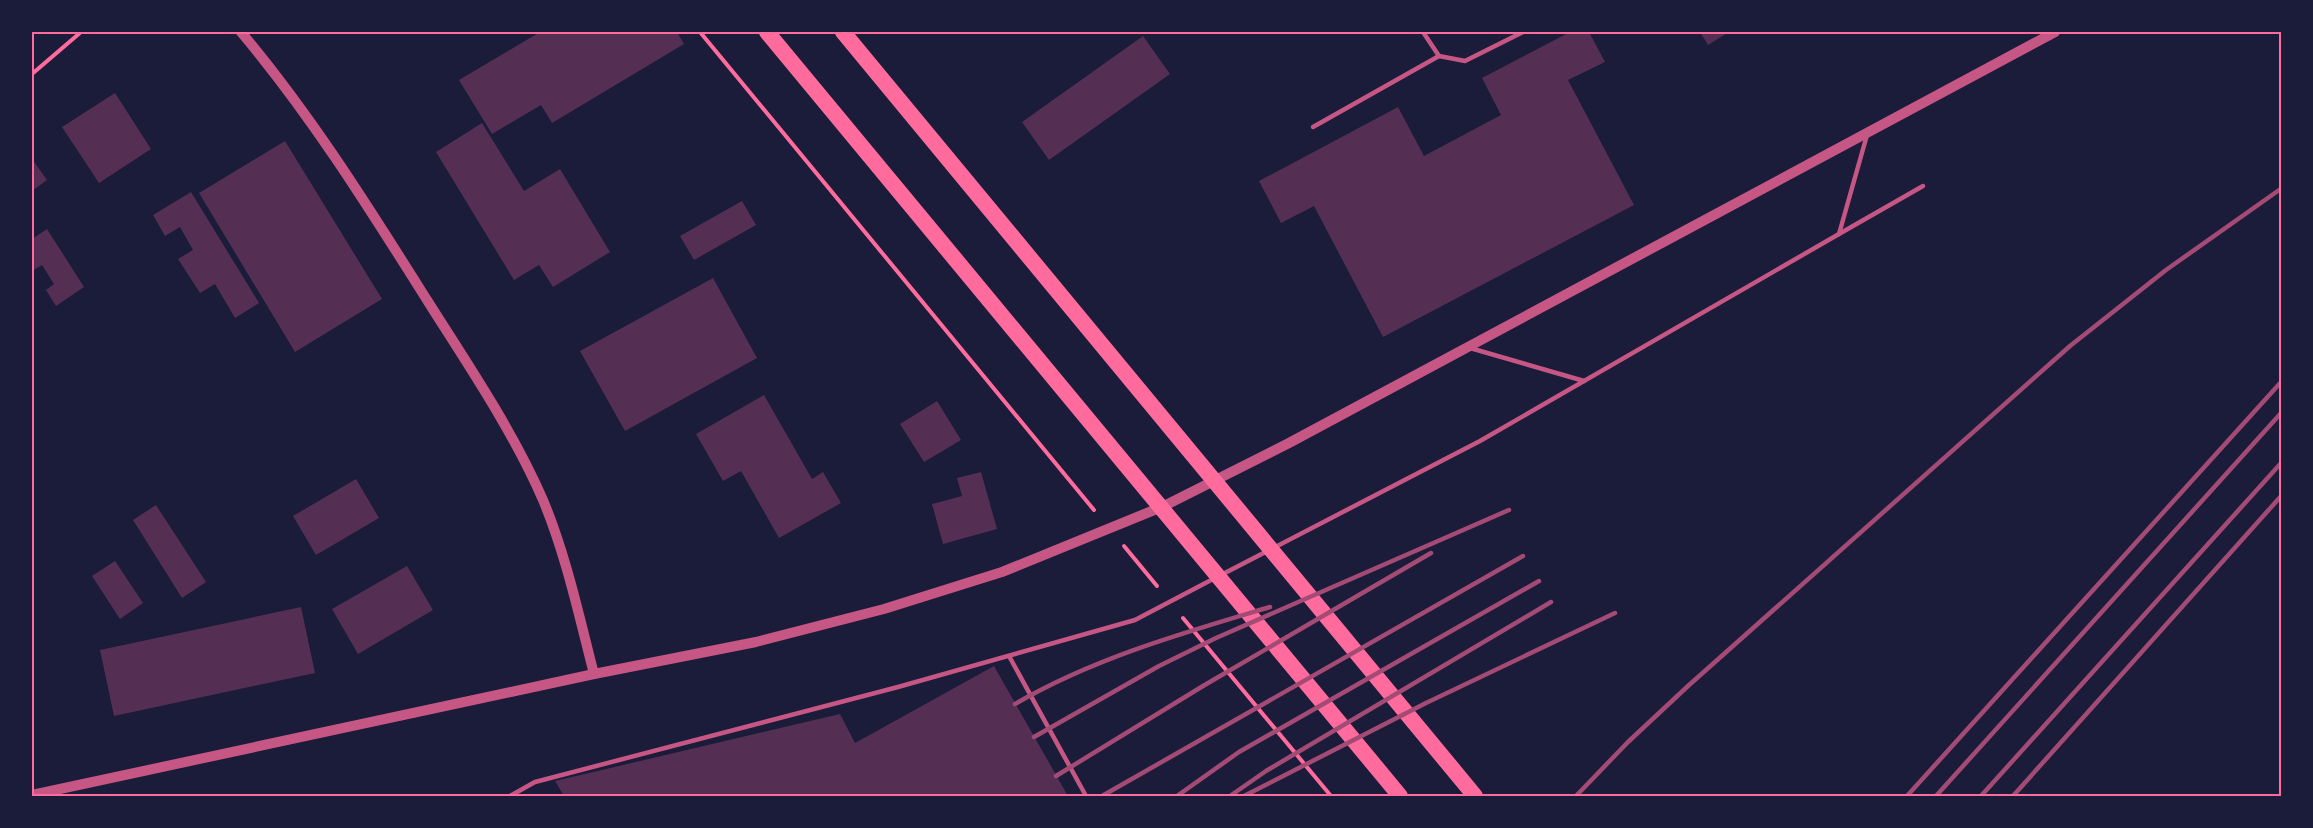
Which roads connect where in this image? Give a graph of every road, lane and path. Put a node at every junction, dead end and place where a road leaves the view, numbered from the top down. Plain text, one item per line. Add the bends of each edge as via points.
1 (81, 32) edge
2 (241, 32) edge
3 (699, 32) edge
4 (767, 32) edge
5 (843, 32) edge
6 (1423, 32) edge
7 (1523, 32) edge
8 (2055, 32) edge
9 (1439, 56) junction
10 (32, 74) edge
11 (1313, 127) dead end
12 (1868, 132) junction
13 (1923, 186) dead end
14 (1839, 234) junction
15 (1467, 347) junction
16 (1584, 381) junction
17 (1095, 511) dead end
18 (1118, 538) dead end
19 (1163, 594) dead end
20 (1179, 612) dead end
21 (1009, 656) junction
22 (594, 674) junction
23 (64, 792) edge
24 (32, 795) edge
25 (510, 796) edge
26 (1086, 796) edge
27 (1331, 796) edge
28 (1400, 796) edge
29 (1475, 796) edge

1 - 10 path
2 - 22 street via 324,141 510,432 560,546
3 - 17 path
4 - 28 highway
5 - 29 highway
6 - 9 lane
7 - 9 lane via 1465,61
8 - 12 street
9 - 11 lane
12 - 14 lane
12 - 15 street
13 - 14 lane
14 - 16 lane
15 - 16 lane
15 - 22 street via 1164,507 1002,572 884,609 756,642
16 - 21 lane via 1470,446 1135,620
18 - 19 path
20 - 27 path
21 - 25 lane via 535,782
21 - 26 lane
22 - 23 street
23 - 24 street

